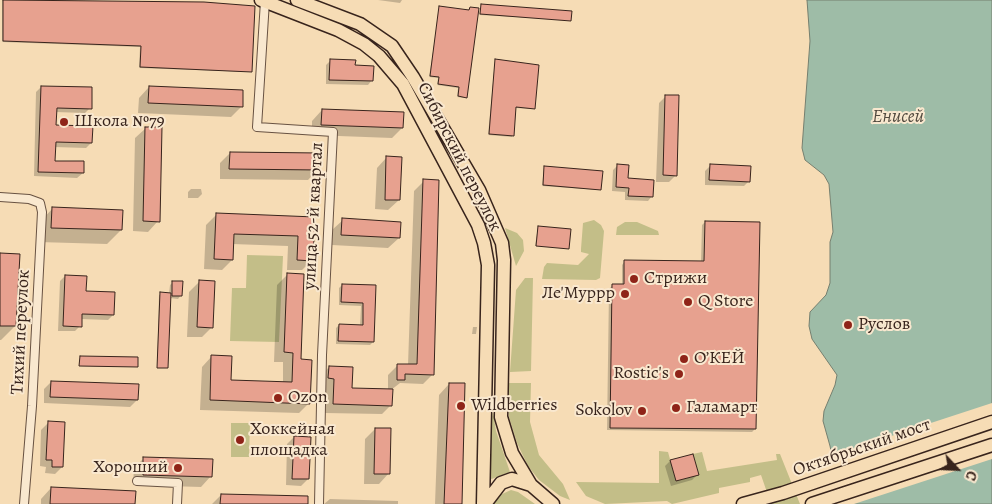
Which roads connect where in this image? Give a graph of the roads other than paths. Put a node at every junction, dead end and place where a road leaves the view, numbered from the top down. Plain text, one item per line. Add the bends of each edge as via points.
1 (297, 0) edge
2 (263, 1) edge
3 (343, 16) junction
4 (338, 30) junction
5 (413, 77) junction
6 (402, 84) junction
7 (0, 197) edge
8 (492, 218) junction
9 (478, 225) junction
10 (992, 422) edge
11 (992, 445) edge
12 (137, 481) dead end
13 (531, 485) junction
14 (24, 504) edge
15 (177, 504) edge
16 (319, 504) edge
17 (484, 504) edge
18 (554, 504) edge
19 (743, 504) edge
20 (812, 504) edge

1 - 3 main road, Сибирский переулок
2 - 4 main road, Сибирский переулок
2 - 16 street, улица 52-й квартал via 257,127 333,132 322,355
3 - 4 main road
3 - 5 main road, Сибирский переулок via 374,32 392,46
4 - 6 main road, Сибирский переулок via 379,56
5 - 6 main road
5 - 8 main road, Сибирский переулок
6 - 9 main road, Сибирский переулок
7 - 14 street, Тихий переулок via 29,199 40,203 42,212
8 - 9 main road
8 - 13 main road, Сибирский переулок via 502,243 505,280 501,417 512,453
9 - 17 main road, Сибирский переулок via 488,264
10 - 19 main road, Октябрьский мост
11 - 20 main road, Октябрьский мост
12 - 15 street via 178,483
13 - 17 main road via 516,479 508,480 497,487
13 - 18 main road

